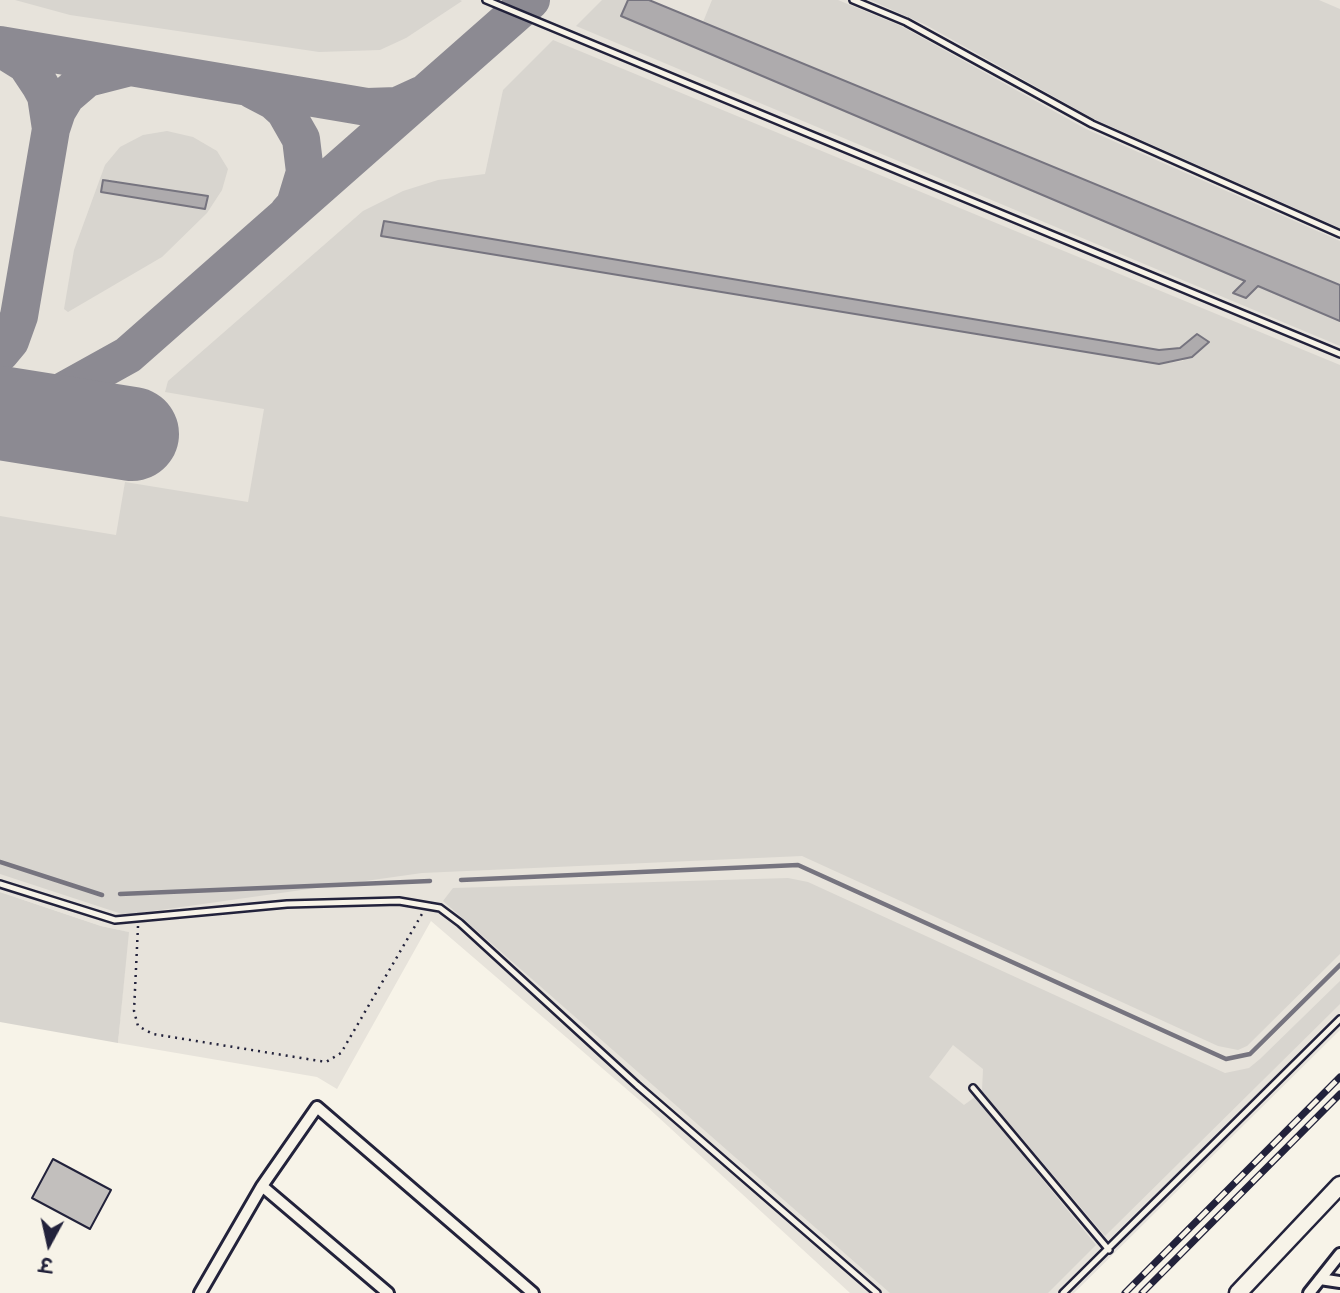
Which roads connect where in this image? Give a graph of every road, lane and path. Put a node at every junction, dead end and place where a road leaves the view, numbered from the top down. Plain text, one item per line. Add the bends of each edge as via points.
1 (486, 0) edge
2 (853, 0) edge
3 (1340, 234) edge
4 (1340, 354) edge
5 (0, 884) edge
6 (427, 905) junction
7 (138, 920) junction
8 (1340, 1019) edge
9 (973, 1088) dead end
10 (262, 1185) junction
11 (1337, 1193) edge
12 (1109, 1250) junction
13 (1340, 1254) edge
14 (1320, 1279) junction
15 (1340, 1282) edge
16 (200, 1293) edge
17 (388, 1293) edge
18 (533, 1293) edge
19 (877, 1293) edge
20 (1063, 1293) edge
21 (1238, 1293) edge
22 (1309, 1293) edge

1 - 4 lane
2 - 3 lane via 905,22 1091,124
5 - 7 lane via 101,918
6 - 7 lane via 399,901 287,904
6 - 7 path via 341,1053 326,1062 153,1034 138,1026 134,1011
6 - 19 lane via 440,908 460,923 636,1085
8 - 12 lane
9 - 12 lane
10 - 16 street
10 - 17 street
10 - 18 street via 317,1107
11 - 21 street
12 - 20 lane
13 - 14 street
14 - 15 street
14 - 22 street

